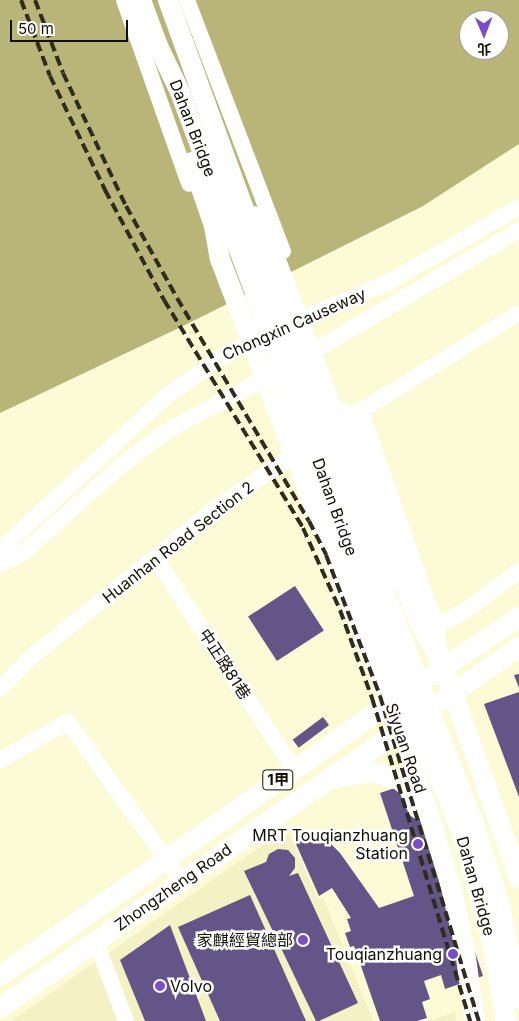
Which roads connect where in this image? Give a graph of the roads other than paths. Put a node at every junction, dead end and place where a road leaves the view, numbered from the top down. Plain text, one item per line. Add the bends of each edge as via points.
1 (124, 0) edge
2 (141, 0) edge
3 (168, 0) edge
4 (187, 0) edge
5 (158, 46) junction
6 (242, 200) junction
7 (519, 207) edge
8 (519, 230) edge
9 (220, 259) junction
10 (519, 312) edge
11 (360, 409) junction
12 (287, 459) junction
13 (0, 550) edge
14 (156, 559) junction
15 (0, 564) edge
16 (519, 571) edge
17 (406, 588) junction
18 (519, 617) edge
19 (436, 626) junction
20 (519, 647) edge
21 (444, 668) junction
22 (0, 689) edge
23 (452, 694) junction
24 (391, 701) junction
25 (402, 728) junction
26 (0, 760) edge
27 (294, 769) junction
28 (324, 781) junction
29 (492, 801) junction
30 (433, 829) junction
31 (164, 858) junction
32 (513, 858) junction
33 (519, 880) edge
34 (182, 881) junction
35 (450, 883) junction
36 (454, 909) junction
37 (96, 942) junction
38 (0, 976) edge
39 (519, 999) edge
40 (0, 1008) edge
41 (126, 1021) edge
42 (475, 1021) edge
43 (506, 1021) edge

1 - 9 street via 205,230
2 - 5 main road, Dahan Bridge
3 - 6 main road, Dahan Bridge
4 - 17 street via 406,573
5 - 9 main road via 170,97 214,226
5 - 43 main road, Dahan Bridge via 180,92 358,568 460,828 490,932
6 - 17 main road via 268,239 395,575
6 - 39 main road, Dahan Bridge via 253,239 362,535 474,824 500,902
7 - 13 street, Chongxin Causeway via 389,282 246,344 204,367 168,394
8 - 15 street, Chongxin Causeway via 352,331 168,431 123,464 23,553
9 - 24 main road via 362,633
10 - 11 street, Huanhan Road Section 2
11 - 12 street, Huanhan Road Section 2
11 - 19 street
12 - 14 street, Huanhan Road Section 2 via 216,508
12 - 24 street, Siyuan Road via 364,651
14 - 22 street, Huanhan Road Section 2 via 28,660
14 - 27 street, 中正路81巷
16 - 19 street via 462,613
17 - 21 main road via 416,616
18 - 21 main road, Zhongzheng Road / 1甲
19 - 21 street
20 - 23 main road, Zhongzheng Road / 1甲
21 - 23 main road
21 - 24 main road, Zhongzheng Road / 1甲
23 - 25 main road, Zhongzheng Road / 1甲
23 - 29 main road
24 - 25 main road, Siyuan Road
24 - 27 main road, Zhongzheng Road / 1甲
25 - 28 main road, Zhongzheng Road / 1甲
25 - 30 main road, Siyuan Road
26 - 31 street via 68,722
27 - 31 main road, Zhongzheng Road / 1甲
28 - 34 main road, Zhongzheng Road / 1甲
28 - 36 main road via 358,772 373,772 408,787
29 - 30 main road
29 - 32 main road
30 - 35 main road, Siyuan Road
31 - 34 street
31 - 38 main road, Zhongzheng Road / 1甲
32 - 33 main road
32 - 35 main road
34 - 37 main road, Zhongzheng Road / 1甲
35 - 36 main road, Siyuan Road
36 - 42 main road, Siyuan Road via 464,944
37 - 40 main road, Zhongzheng Road / 1甲
37 - 41 street

